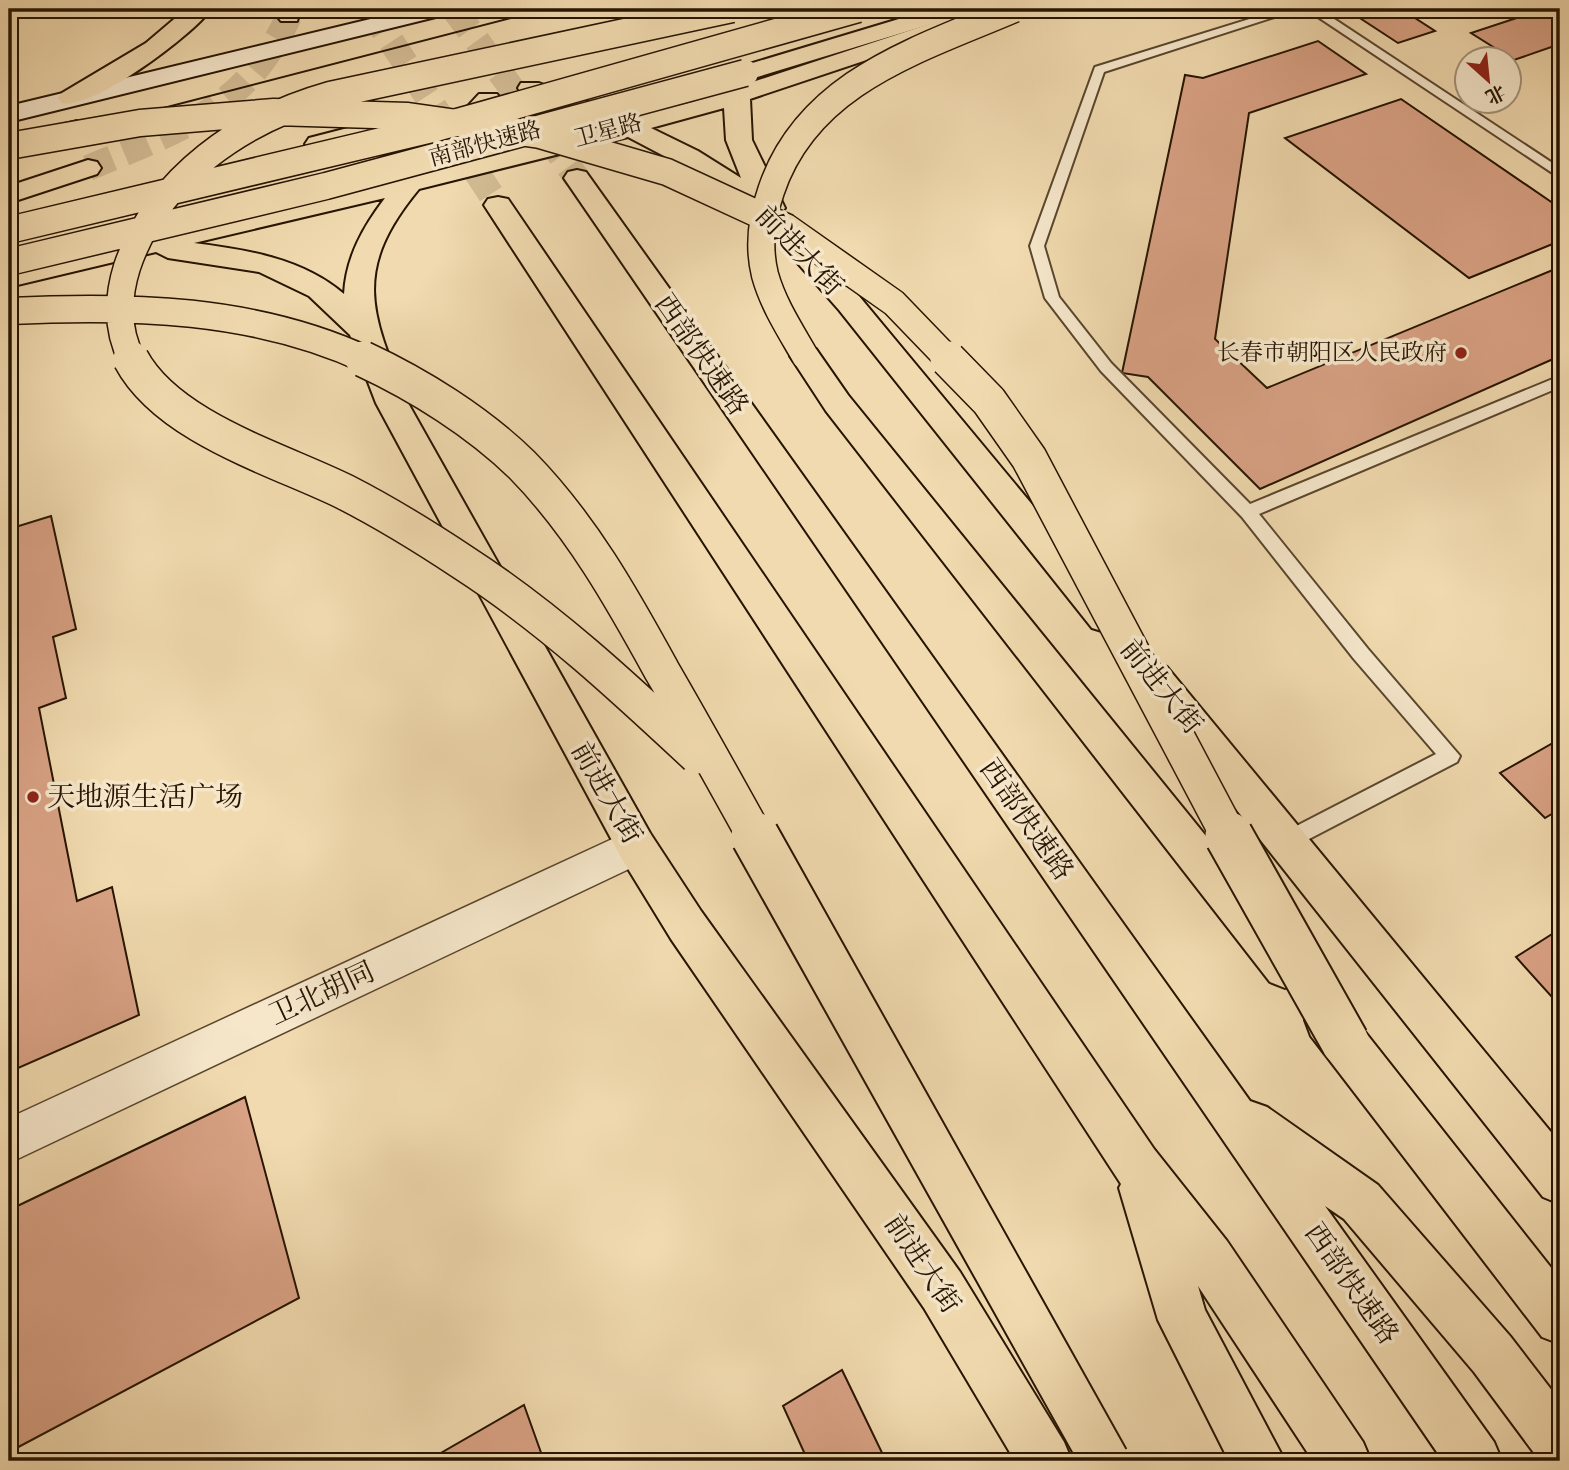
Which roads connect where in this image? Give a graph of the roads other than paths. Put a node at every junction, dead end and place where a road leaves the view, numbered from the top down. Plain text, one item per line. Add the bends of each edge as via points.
1 (199, 9) edge
2 (440, 9) edge
3 (732, 9) edge
4 (812, 9) edge
5 (858, 9) edge
6 (956, 9) edge
7 (997, 9) edge
8 (1014, 9) edge
9 (1293, 9) edge
10 (1312, 9) edge
11 (530, 88) junction
12 (737, 94) junction
13 (71, 98) junction
14 (488, 99) junction
15 (9, 114) edge
16 (626, 126) junction
17 (9, 146) edge
18 (88, 168) tunnel mouth
19 (1560, 174) edge
20 (577, 178) tunnel mouth
21 (413, 183) junction
22 (9, 195) edge
23 (498, 205) tunnel mouth
24 (9, 220) edge
25 (9, 230) edge
26 (784, 232) junction
27 (145, 246) junction
28 (9, 262) edge
29 (9, 278) edge
30 (9, 311) edge
31 (363, 330) junction
32 (1560, 381) edge
33 (1248, 512) junction
34 (727, 783) junction
35 (1286, 842) junction
36 (636, 846) junction
37 (1345, 1042) junction
38 (1227, 1108) junction
39 (9, 1141) edge
40 (1137, 1166) junction
41 (1560, 1180) edge
42 (1560, 1319) edge
43 (1560, 1444) edge
44 (1045, 1461) edge
45 (1105, 1461) edge
46 (1258, 1461) edge
47 (1344, 1461) edge
48 (1475, 1461) edge

1 - 13 main road via 150,50
2 - 13 main road
3 - 34 main road, bridge via 373,86 277,113 190,170 152,210 128,262 119,321 122,344 134,367 176,407 232,440 354,497 458,559 531,610
4 - 11 main road
5 - 25 main road, 南部快速路, bridge via 555,96
6 - 28 main road, 南部快速路, bridge via 632,105 326,186
7 - 12 main road, 卫星路
8 - 37 main road, bridge via 884,67 840,92 811,118 788,144 771,179 759,241 765,276 785,321 837,403
9 - 33 lane via 1099,70 1037,246 1052,298 1106,368
10 - 19 lane
11 - 14 main road
11 - 16 main road, 前进大街
12 - 16 main road, 卫星路
12 - 26 main road via 734,114 739,148
13 - 15 main road
14 - 21 main road, 前进大街
14 - 24 main road
16 - 21 main road, 卫星路
16 - 26 main road, 前进大街 via 693,158 739,189
17 - 37 main road, bridge via 146,121 252,112 399,114 495,125 605,150 696,182 840,262 911,317 951,357 991,404 1035,469 1205,795
18 - 22 main road
20 - 38 main road, 西部快速路
21 - 27 main road, 卫星路
21 - 31 main road, 前进大街 via 373,236 359,266 357,298
23 - 40 main road
26 - 35 main road, 前进大街 via 849,303
27 - 29 main road, 卫星路
27 - 31 main road via 276,268 320,289
30 - 34 main road, bridge via 132,310 263,326 344,350 433,397 526,469 562,511 601,563
31 - 36 main road, 前进大街 via 392,402
32 - 33 lane
33 - 35 lane via 1450,756
34 - 45 main road, bridge
35 - 41 main road, 前进大街
36 - 39 street, 卫北胡同
36 - 44 main road, 前进大街 via 686,925 942,1290
37 - 42 main road
38 - 43 main road via 1361,1202 1492,1354
38 - 48 main road, 西部快速路
40 - 46 main road via 1183,1320
40 - 47 main road via 1209,1259

